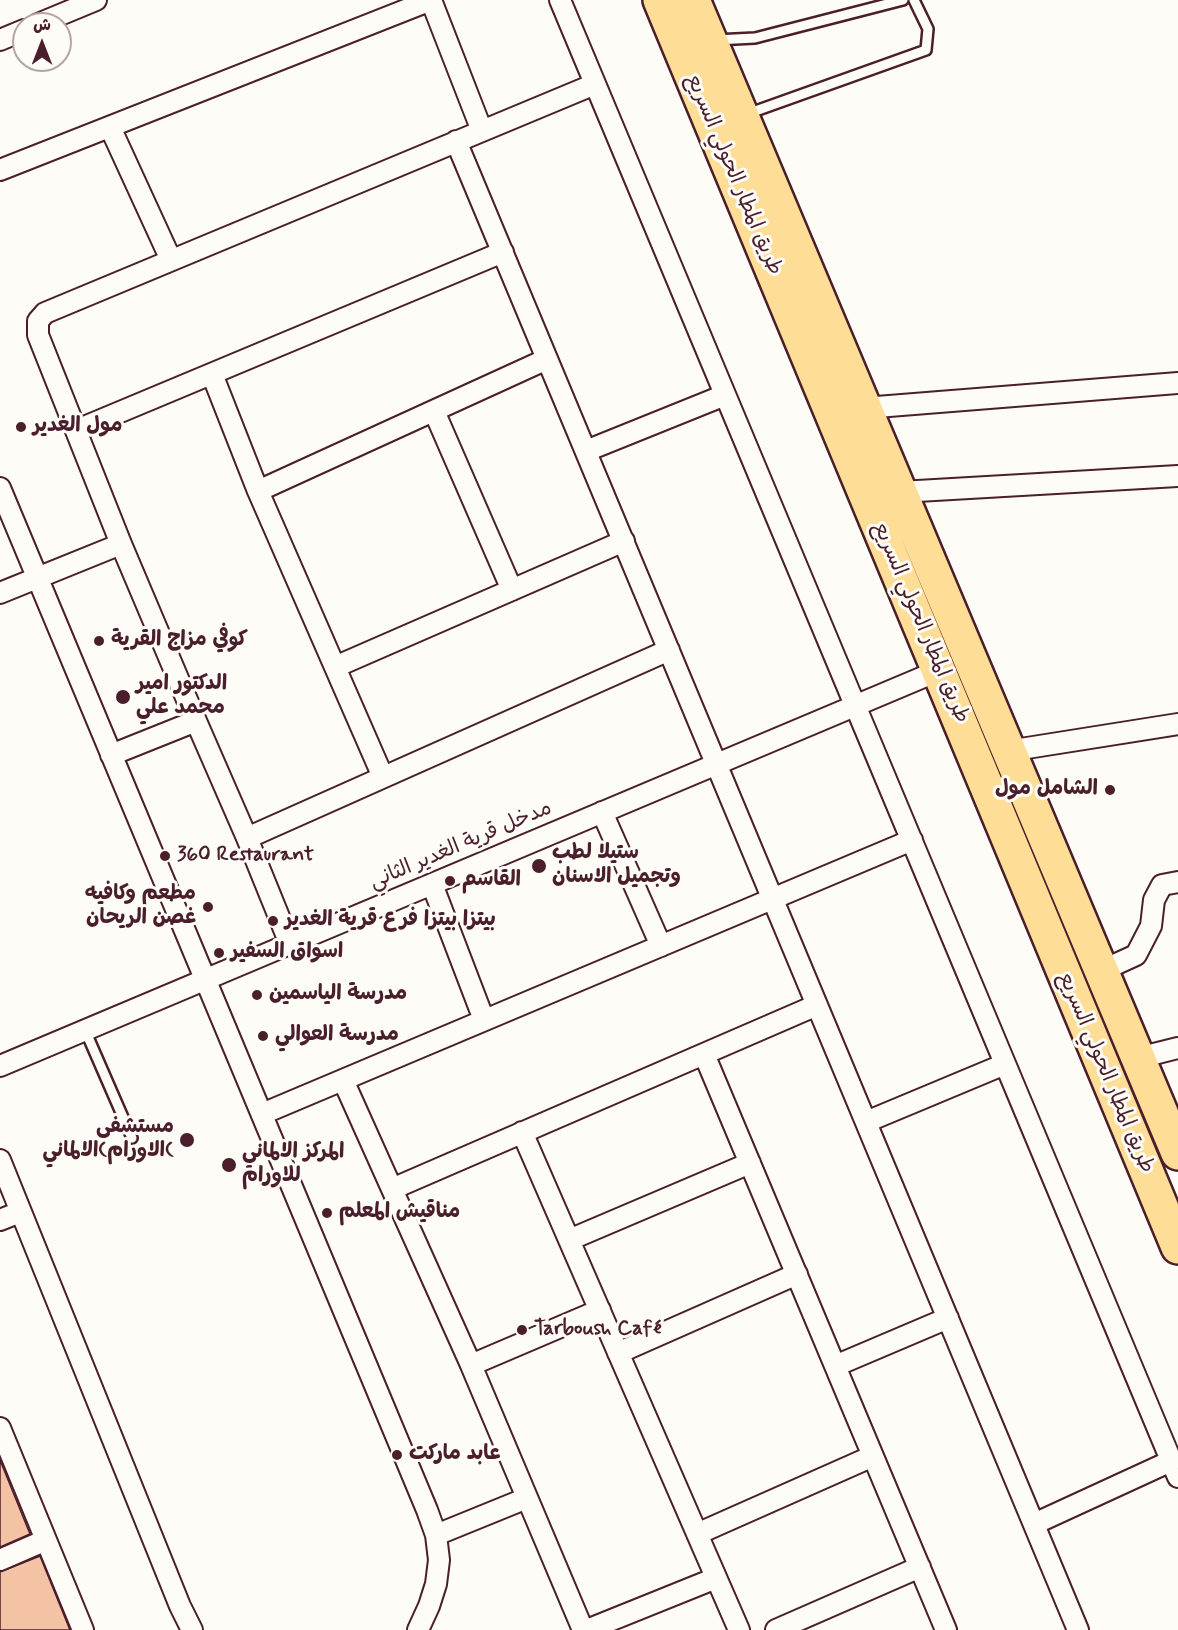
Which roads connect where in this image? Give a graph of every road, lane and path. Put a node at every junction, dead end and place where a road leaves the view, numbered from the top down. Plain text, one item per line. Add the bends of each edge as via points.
1 (96, 0) edge
2 (431, 0) edge
3 (560, 0) edge
4 (660, 0) edge
5 (693, 0) edge
6 (903, 0) edge
7 (914, 0) edge
8 (406, 4) edge
9 (58, 7) edge
10 (698, 38) junction
11 (595, 84) junction
12 (742, 116) junction
13 (110, 127) junction
14 (482, 131) junction
15 (456, 141) junction
16 (0, 170) edge
17 (503, 252) junction
18 (171, 260) junction
19 (547, 359) junction
20 (212, 374) junction
21 (1178, 383) edge
22 (725, 395) junction
23 (864, 408) junction
24 (434, 411) junction
25 (77, 430) junction
26 (586, 451) junction
27 (1178, 476) edge
28 (0, 488) edge
29 (258, 490) junction
30 (900, 492) junction
31 (624, 541) junction
32 (121, 544) junction
33 (37, 578) junction
34 (512, 590) junction
35 (0, 593) edge
36 (669, 650) junction
37 (335, 667) junction
38 (940, 670) junction
39 (855, 706) junction
40 (196, 721) junction
41 (1178, 724) edge
42 (1008, 751) junction
43 (111, 754) junction
44 (717, 764) junction
45 (383, 777) junction
46 (602, 812) junction
47 (248, 837) junction
48 (912, 840) junction
49 (1178, 882) edge
50 (432, 884) junction
51 (773, 898) junction
52 (290, 944) junction
53 (661, 946) junction
54 (1101, 971) junction
55 (206, 979) junction
56 (817, 1005) junction
57 (484, 1020) junction
58 (85, 1030) junction
59 (1178, 1048) edge
60 (1135, 1049) junction
61 (704, 1054) junction
62 (1097, 1054) junction
63 (1005, 1064) junction
64 (0, 1066) edge
65 (343, 1080) junction
66 (1162, 1113) junction
67 (262, 1114) junction
68 (866, 1122) junction
69 (1127, 1126) junction
70 (522, 1132) junction
71 (132, 1138) dead end
72 (1178, 1153) edge
73 (0, 1160) edge
74 (750, 1163) junction
75 (392, 1189) junction
76 (20, 1212) junction
77 (0, 1220) edge
78 (569, 1240) junction
79 (1178, 1247) edge
80 (797, 1274) junction
81 (600, 1310) junction
82 (948, 1318) junction
83 (618, 1353) junction
84 (471, 1365) junction
85 (836, 1366) junction
86 (0, 1428) edge
87 (873, 1456) junction
88 (1175, 1469) edge
89 (527, 1498) junction
90 (1034, 1524) junction
91 (697, 1534) junction
92 (436, 1535) junction
93 (46, 1540) junction
94 (0, 1560) edge
95 (920, 1567) junction
96 (717, 1578) junction
97 (83, 1630) edge
98 (192, 1630) edge
99 (418, 1630) edge
100 (585, 1630) edge
101 (739, 1630) edge
102 (776, 1630) edge
103 (946, 1630) edge
104 (1078, 1630) edge

1 - 9 street
2 - 8 street
2 - 14 street
3 - 11 street
4 - 10 highway, طريق المطار الحولي السريع
5 - 10 highway, طريق المطار الحولي السريع
6 - 10 lane via 755,38
7 - 12 lane via 928,29 926,50
8 - 13 street
10 - 12 highway, طريق المطار الحولي السريع
10 - 38 highway, طريق المطار الحولي السريع
11 - 14 street
11 - 22 street
12 - 23 highway, طريق المطار الحولي السريع
13 - 16 street
13 - 18 street
14 - 15 street
15 - 17 street
15 - 18 street
17 - 19 street
17 - 20 street
18 - 25 street via 45,313 38,321 38,335
19 - 24 street
19 - 26 street
20 - 25 street
20 - 29 street
21 - 23 street
22 - 26 street
22 - 39 street
23 - 30 highway, طريق المطار الحولي السريع
24 - 29 street
24 - 34 street
25 - 32 street
26 - 31 street
27 - 30 street
28 - 33 street
29 - 37 street
30 - 42 highway, طريق المطار الحولي السريع
31 - 34 street
31 - 36 street
32 - 33 street
32 - 40 street
33 - 35 street
33 - 43 street
34 - 37 street
36 - 44 street
36 - 45 street
37 - 45 street
38 - 39 street, مدخل قرية الغدير الثاني
38 - 62 highway, طريق المطار الحولي السريع
39 - 44 street, مدخل قرية الغدير الثاني
39 - 48 street
40 - 43 street
40 - 47 street
41 - 42 street
42 - 54 highway, طريق المطار الحولي السريع
43 - 55 street
44 - 46 street, مدخل قرية الغدير الثاني
44 - 51 street
45 - 47 street
46 - 50 street, مدخل قرية الغدير الثاني
46 - 53 street
47 - 52 street
48 - 51 street
48 - 63 street
49 - 54 street via 1162,885 1154,900 1151,926 1136,955
50 - 52 street, مدخل قرية الغدير الثاني
50 - 57 street
51 - 53 street
51 - 56 street
52 - 55 street, مدخل قرية الغدير الثاني
53 - 57 street
54 - 60 highway, طريق المطار الحولي السريع
55 - 58 street, مدخل قرية الغدير الثاني
55 - 67 street
56 - 61 street
56 - 68 street
57 - 65 street
58 - 64 street, مدخل قرية الغدير الثاني
58 - 71 lane
59 - 60 street
60 - 62 highway
60 - 66 highway, طريق المطار الحولي السريع
61 - 70 street
61 - 74 street
62 - 69 highway, طريق المطار الحولي السريع
63 - 68 street
63 - 88 street
65 - 67 street
65 - 75 street
66 - 69 highway via 1143,1114
66 - 72 highway, طريق المطار الحولي السريع
67 - 92 street
68 - 82 street
69 - 79 highway, طريق المطار الحولي السريع
70 - 75 street
70 - 78 street
73 - 76 street
74 - 78 street
74 - 80 street
75 - 84 street
76 - 77 street
76 - 98 street
78 - 81 street
80 - 83 street
80 - 85 street
81 - 83 street
81 - 84 street
82 - 85 street
82 - 90 street
83 - 91 street
84 - 89 street
85 - 87 street
86 - 93 street
87 - 91 street
87 - 95 street
88 - 90 street
89 - 92 street
89 - 100 street
90 - 104 street
91 - 96 street
92 - 99 street via 436,1584
93 - 94 street
93 - 97 street
95 - 102 street
95 - 103 street
96 - 100 street
96 - 101 street

